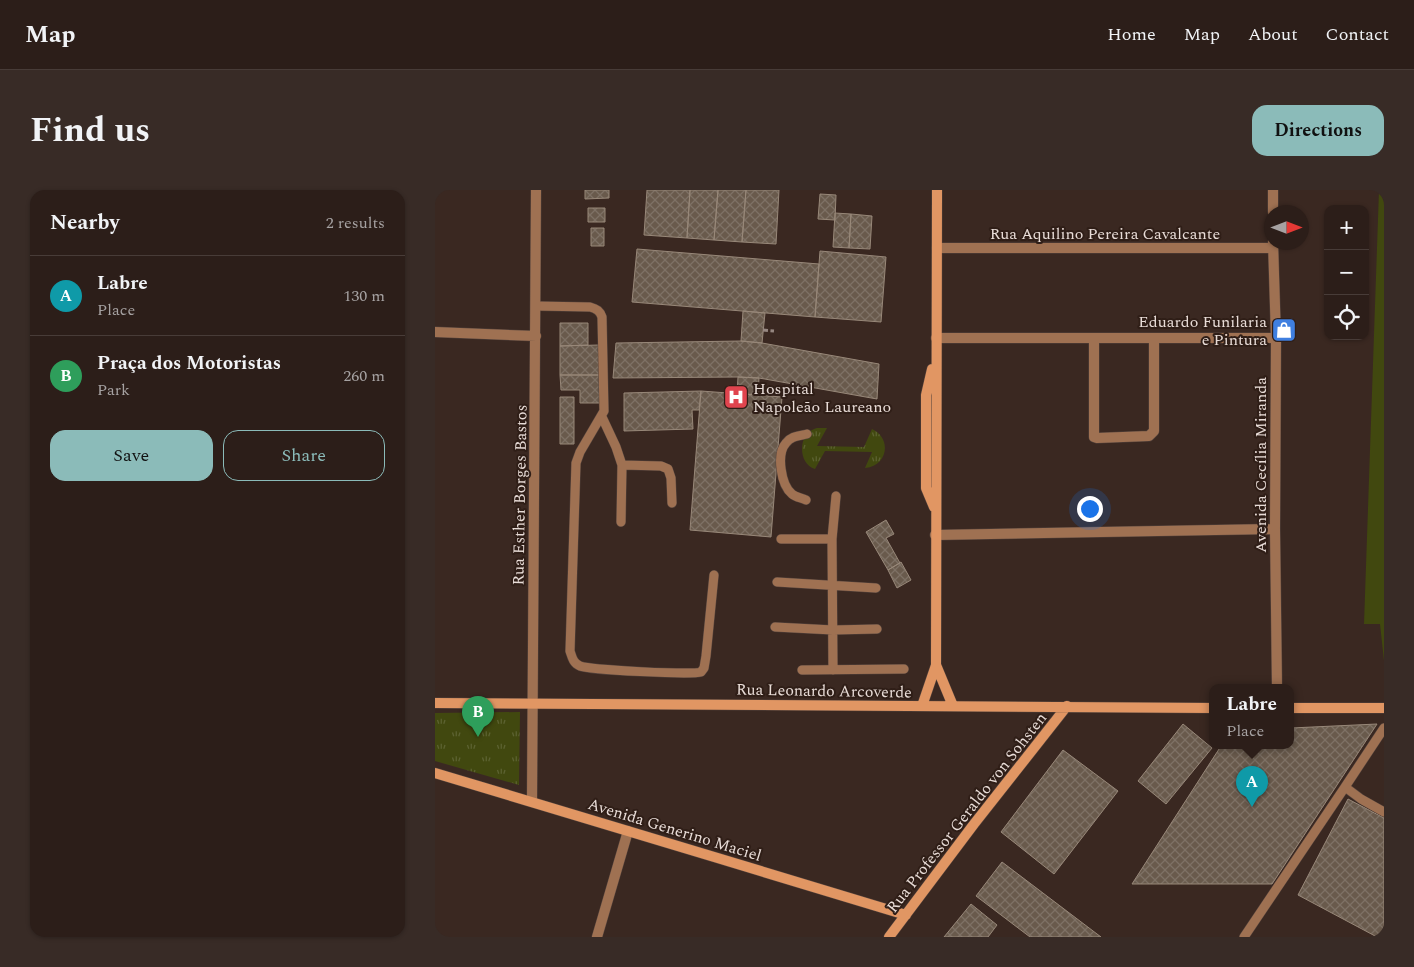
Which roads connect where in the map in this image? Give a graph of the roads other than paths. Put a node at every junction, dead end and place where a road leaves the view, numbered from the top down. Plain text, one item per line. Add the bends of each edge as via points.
1 (536, 190) edge
2 (937, 190) edge
3 (1273, 190) edge
4 (1273, 205) edge
5 (1264, 245) edge
6 (937, 248) junction
7 (1273, 250) edge
8 (536, 306) junction
9 (435, 332) edge
10 (536, 336) junction
11 (936, 338) junction
12 (1094, 338) junction
13 (1276, 338) junction
14 (1154, 339) junction
15 (602, 417) junction
16 (807, 434) dead end
17 (622, 465) junction
18 (836, 496) dead end
19 (807, 500) dead end
20 (673, 502) dead end
21 (621, 522) dead end
22 (1275, 529) junction
23 (935, 535) junction
24 (781, 539) dead end
25 (832, 539) junction
26 (714, 575) dead end
27 (777, 582) dead end
28 (833, 586) junction
29 (876, 588) dead end
30 (775, 626) dead end
31 (877, 629) dead end
32 (833, 630) junction
33 (936, 665) junction
34 (904, 669) dead end
35 (802, 670) dead end
36 (833, 670) junction
37 (1277, 684) edge
38 (435, 703) edge
39 (532, 703) junction
40 (922, 706) junction
41 (953, 706) junction
42 (1067, 706) junction
43 (1209, 708) edge
44 (1294, 708) edge
45 (1384, 708) edge
46 (1384, 728) edge
47 (435, 775) edge
48 (1345, 786) junction
49 (532, 800) junction
50 (1384, 812) edge
51 (628, 831) junction
52 (905, 915) junction
53 (597, 937) edge
54 (889, 937) edge
55 (1244, 937) edge

1 - 8 street, Rua Esther Borges Bastos
2 - 6 street
3 - 4 street
5 - 6 street, Rua Aquilino Pereira Cavalcante
6 - 11 street
7 - 13 street, Avenida Cecília Miranda
8 - 10 street, Rua Esther Borges Bastos
8 - 15 lane via 590,307 600,312 605,407
9 - 10 street
10 - 39 street, Rua Esther Borges Bastos
11 - 12 street
11 - 23 street via 926,395 926,488 935,510
12 - 14 street
12 - 14 street via 1094,434 1097,438 1152,434
13 - 14 street
13 - 22 street, Avenida Cecília Miranda
15 - 17 lane
15 - 26 lane via 583,445 576,463 570,651 573,660 581,667 600,669 701,672 706,656
16 - 19 lane via 794,436 785,444 781,469 783,483 793,495
17 - 20 lane via 668,469
17 - 21 lane
18 - 25 lane
22 - 23 street
22 - 37 street, Avenida Cecília Miranda
23 - 33 street
24 - 25 lane
25 - 28 lane
27 - 28 lane
28 - 29 lane
28 - 32 lane
30 - 32 lane
31 - 32 lane
32 - 36 lane
33 - 40 street
33 - 41 street
34 - 36 lane
35 - 36 lane
38 - 39 street, Rua Leonardo Arcoverde
39 - 40 street, Rua Leonardo Arcoverde
39 - 49 street, Rua Esther Borges Bastos
40 - 41 street, Rua Leonardo Arcoverde
41 - 42 street, Rua Leonardo Arcoverde
42 - 43 street, Rua Leonardo Arcoverde
42 - 52 street, Rua Professor Geraldo von Sohsten
44 - 45 street
46 - 48 lane
47 - 49 street, Avenida Generino Maciel
48 - 50 lane
48 - 55 lane
49 - 51 street, Avenida Generino Maciel
51 - 52 street, Avenida Generino Maciel
51 - 53 street
52 - 54 street, Rua Professor Geraldo von Sohsten

